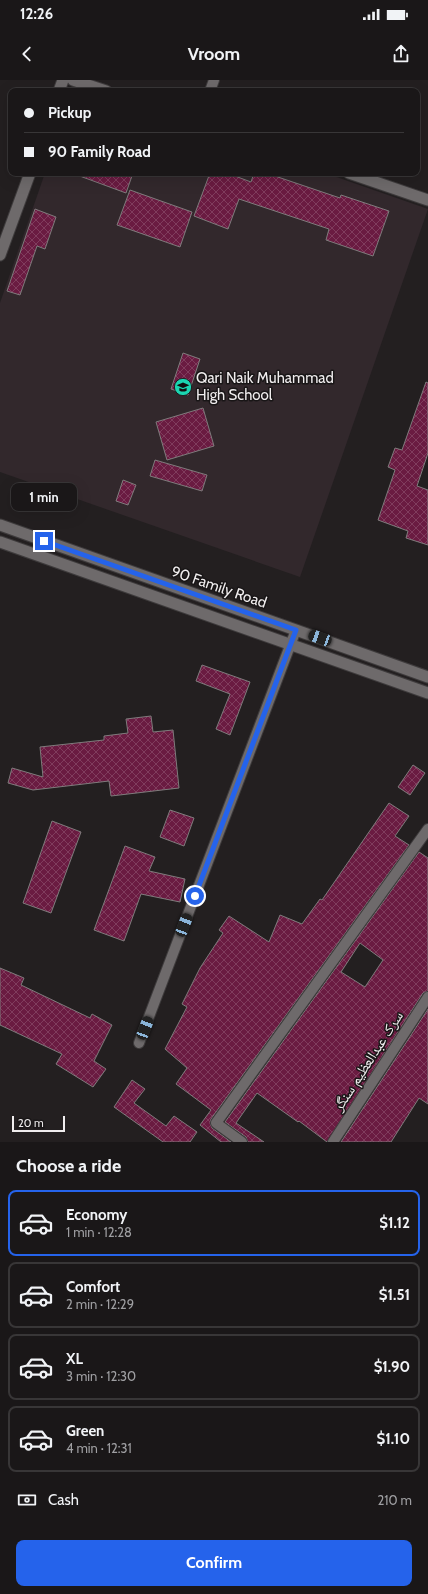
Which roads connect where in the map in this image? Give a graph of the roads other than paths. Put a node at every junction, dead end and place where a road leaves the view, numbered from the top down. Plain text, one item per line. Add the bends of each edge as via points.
1 (73, 80) edge
2 (97, 88) edge
3 (29, 176) edge
4 (358, 176) edge
5 (428, 200) edge
6 (0, 255) edge
7 (0, 526) edge
8 (0, 542) edge
9 (296, 630) junction
10 (291, 645) junction
11 (428, 677) edge
12 (428, 693) edge
13 (428, 829) edge
14 (428, 997) edge
15 (139, 1043) dead end
16 (242, 1142) edge
17 (333, 1142) edge

1 - 2 street
3 - 6 street
4 - 5 street
7 - 9 street, 90 Family Road
8 - 10 street, 90 Family Road
9 - 10 lane
9 - 11 street, 90 Family Road
10 - 12 street, 90 Family Road
10 - 15 lane
13 - 16 lane via 216,1123
14 - 17 lane, سرک عبدالعظیم سنگر

